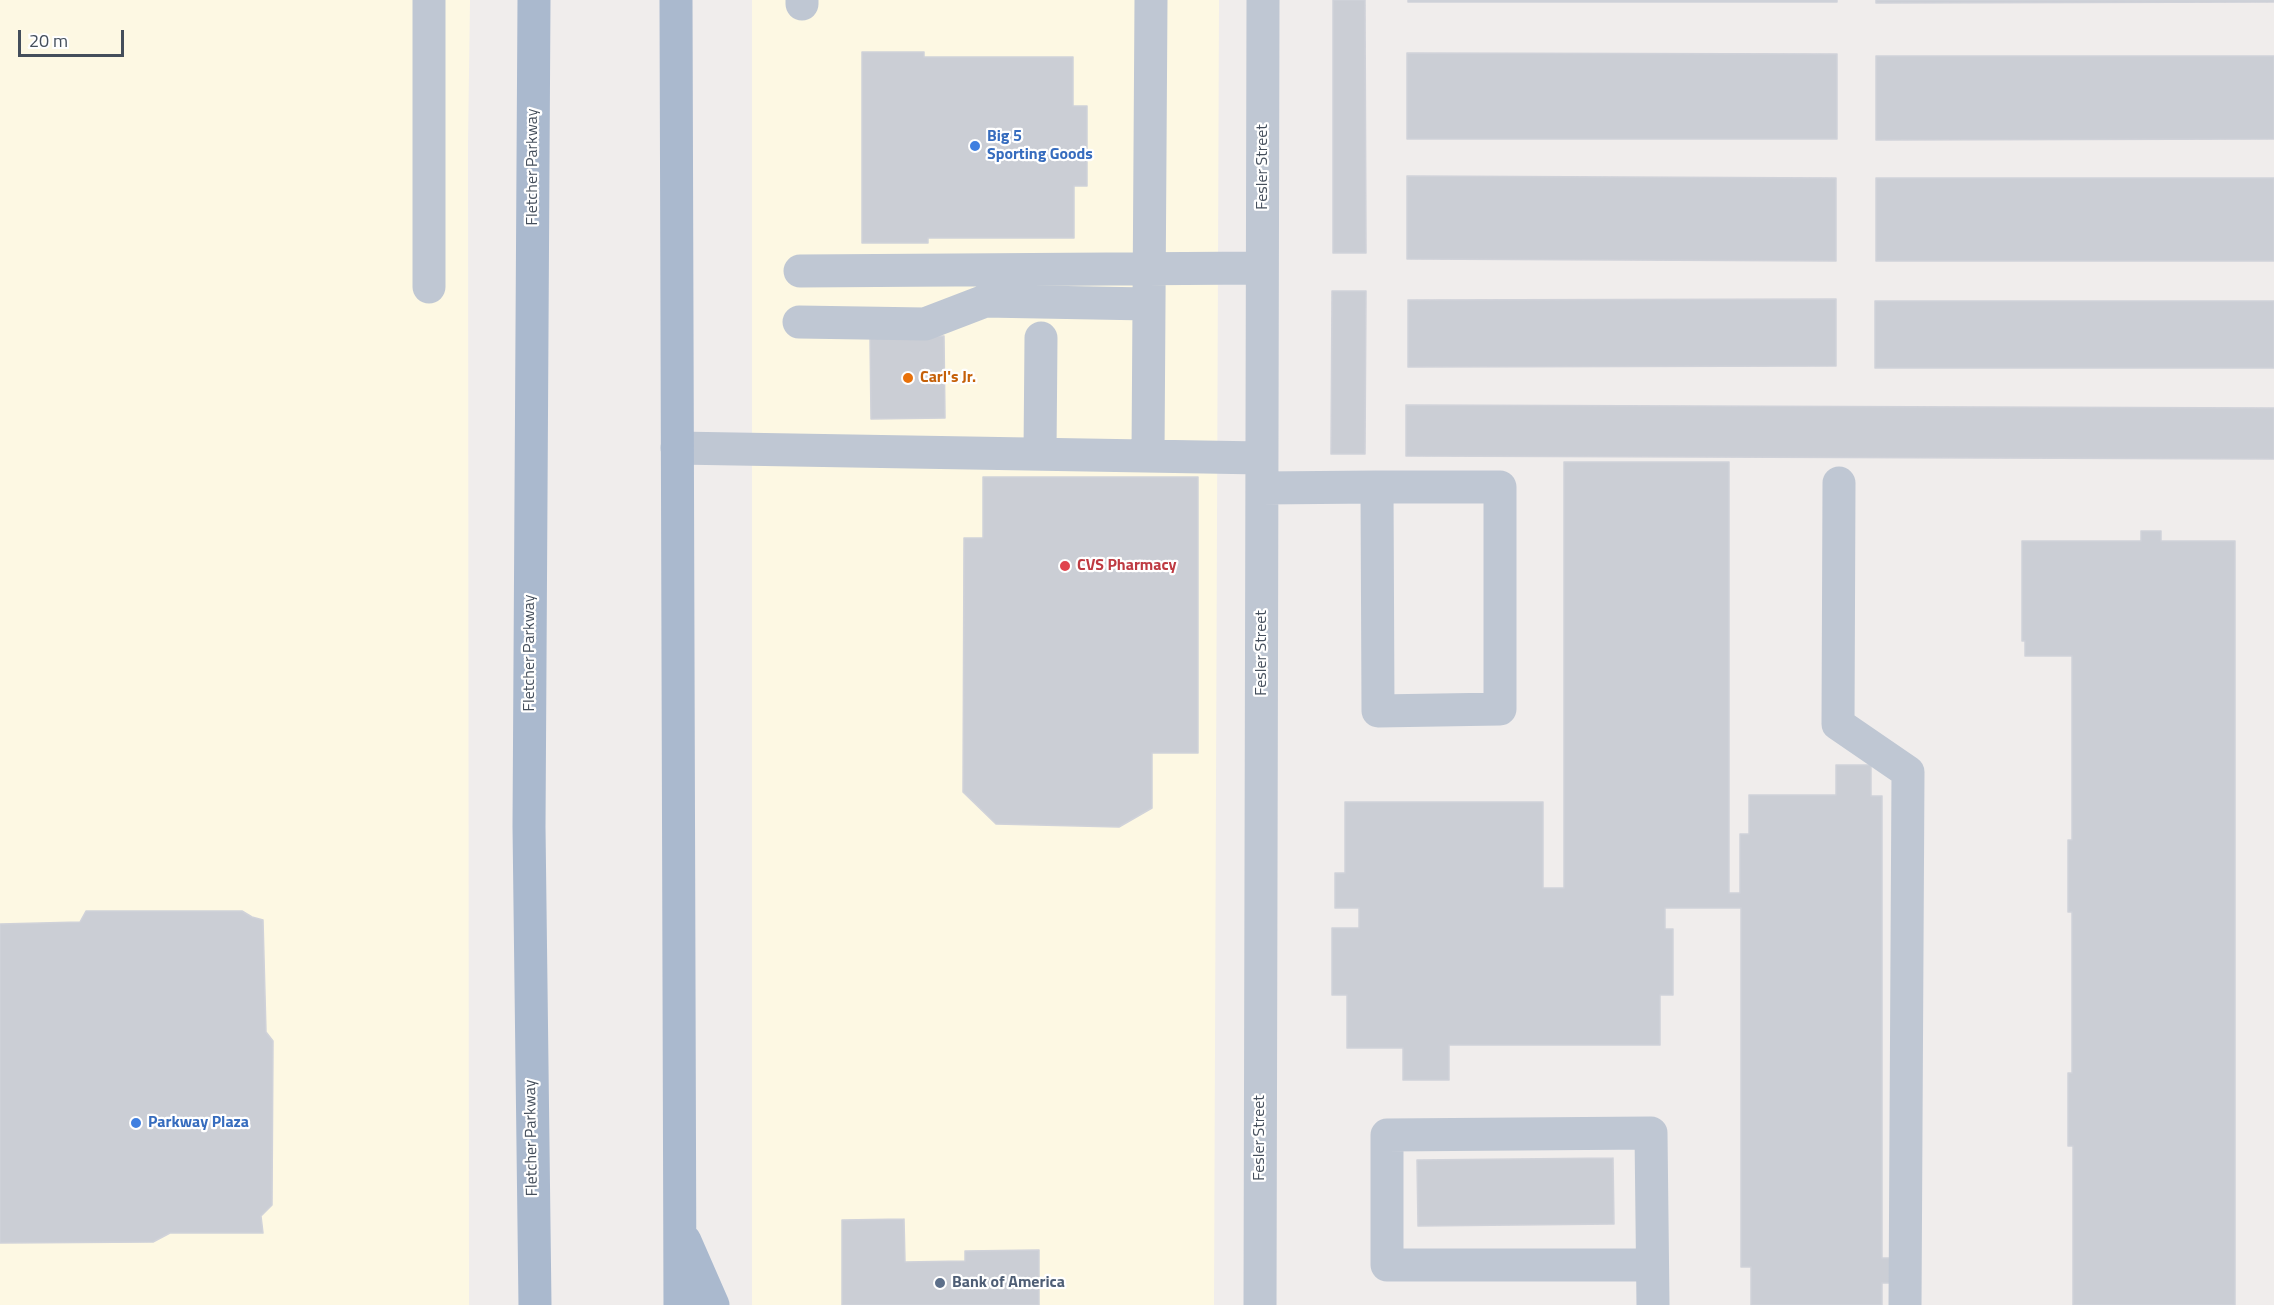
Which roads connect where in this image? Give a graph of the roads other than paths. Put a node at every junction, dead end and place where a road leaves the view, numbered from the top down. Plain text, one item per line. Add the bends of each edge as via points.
1 (429, 0) edge
2 (534, 0) edge
3 (676, 0) edge
4 (1151, 0) edge
5 (1263, 0) edge
6 (1262, 268) junction
7 (1148, 269) junction
8 (800, 271) dead end
9 (429, 287) dead end
10 (1148, 304) junction
11 (799, 322) dead end
12 (1041, 338) dead end
13 (677, 448) junction
14 (1040, 453) junction
15 (1148, 456) junction
16 (1262, 473) junction
17 (1839, 483) dead end
18 (1377, 487) junction
19 (680, 1229) junction
20 (1652, 1264) junction
21 (534, 1305) edge
22 (680, 1305) edge
23 (713, 1305) edge
24 (1260, 1305) edge
25 (1653, 1305) edge
26 (1905, 1305) edge

1 - 9 street
2 - 21 main road, Fletcher Parkway via 529,838
3 - 13 main road
4 - 7 street
5 - 6 street, Fesler Street
6 - 7 street
6 - 16 street, Fesler Street
7 - 8 street
7 - 10 street
10 - 11 street via 985,301 925,324
10 - 15 street
12 - 14 street
13 - 14 street
13 - 19 main road
14 - 15 street
15 - 16 street
16 - 18 street
16 - 24 street, Fesler Street
17 - 26 street via 1838,724 1908,772
18 - 18 street via 1500,487 1500,709 1378,711
19 - 22 main road
19 - 23 main road
20 - 20 street via 1651,1133 1388,1135 1387,1264
20 - 25 street

